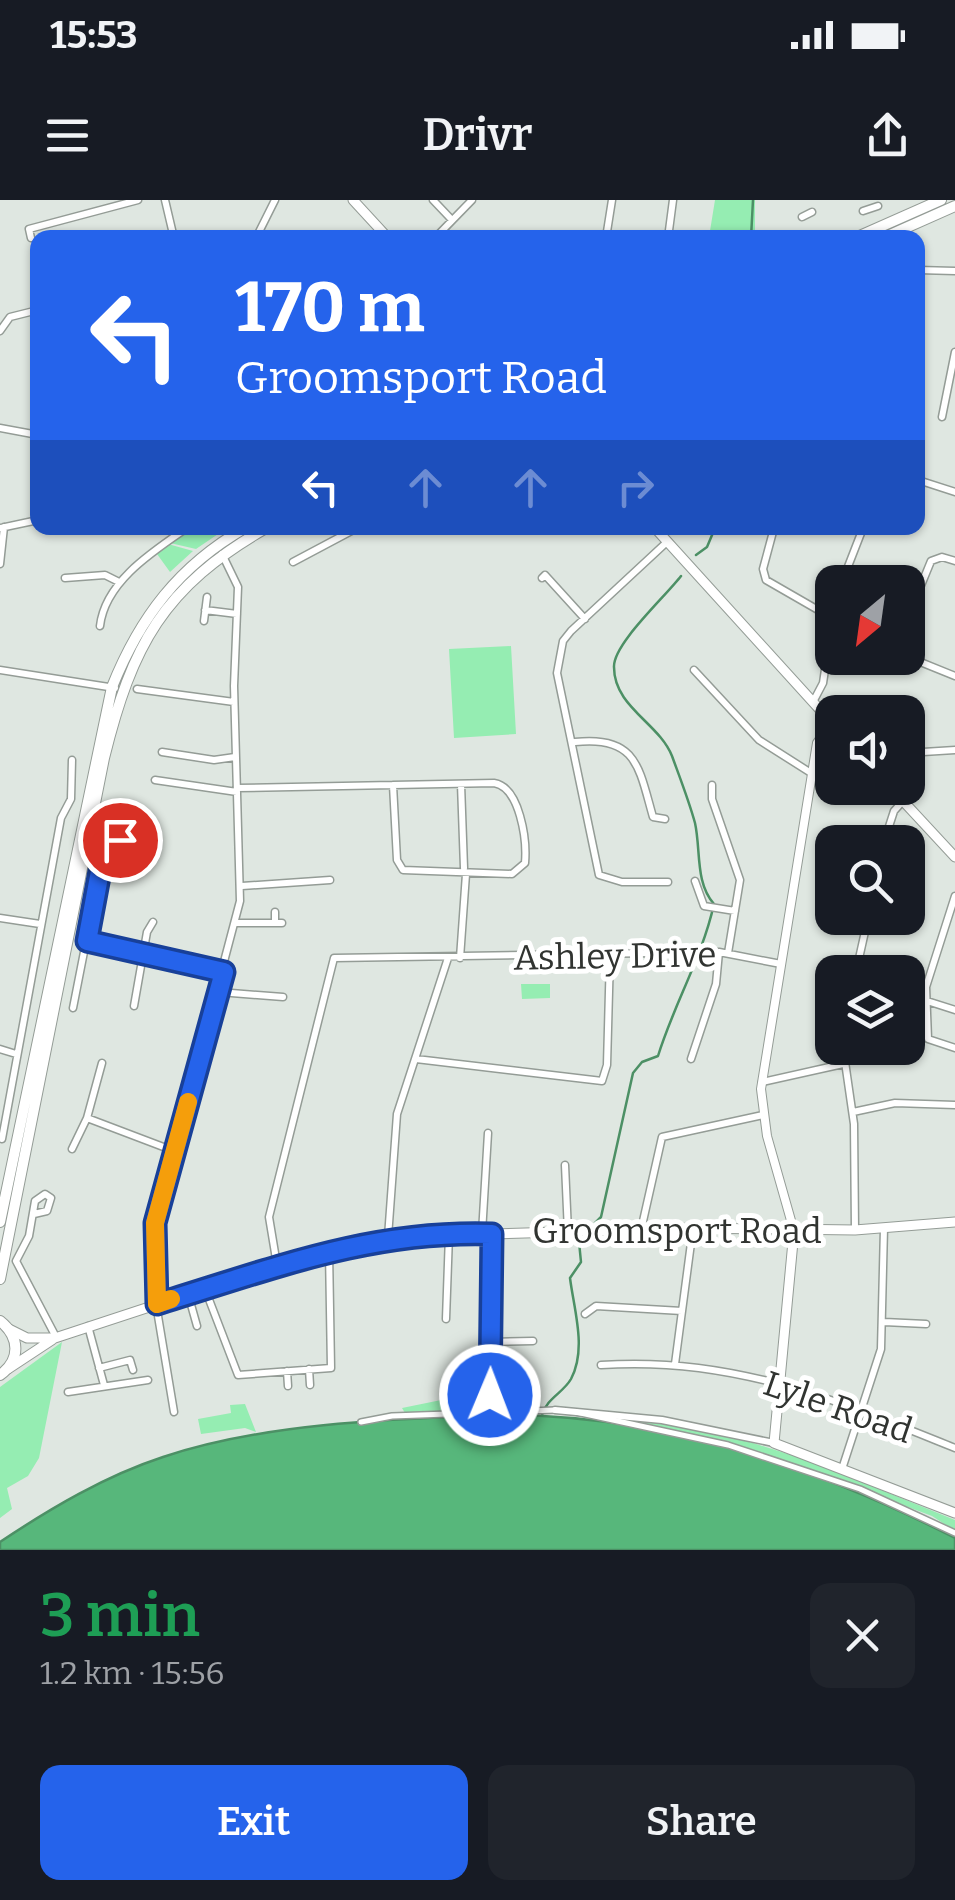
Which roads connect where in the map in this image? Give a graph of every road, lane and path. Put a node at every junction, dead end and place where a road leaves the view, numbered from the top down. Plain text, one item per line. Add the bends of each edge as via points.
1 (165, 200) edge
2 (275, 200) edge
3 (353, 200) edge
4 (433, 200) edge
5 (472, 200) edge
6 (612, 200) edge
7 (673, 200) edge
8 (805, 200) edge
9 (941, 200) edge
10 (132, 201) edge
11 (955, 206) edge
12 (806, 214) dead end
13 (452, 220) junction
14 (173, 230) edge
15 (260, 230) edge
16 (381, 230) edge
17 (443, 230) edge
18 (607, 230) edge
19 (669, 230) edge
20 (873, 230) edge
21 (902, 230) edge
22 (30, 238) dead end
23 (925, 270) edge
24 (955, 271) edge
25 (30, 312) edge
26 (0, 331) edge
27 (955, 353) edge
28 (942, 417) dead end
29 (0, 428) edge
30 (30, 434) edge
31 (925, 482) edge
32 (955, 492) edge
33 (30, 522) edge
34 (2, 527) edge
35 (178, 535) edge
36 (236, 535) edge
37 (250, 535) edge
38 (345, 535) edge
39 (662, 535) edge
40 (772, 535) edge
41 (860, 535) edge
42 (668, 542) junction
43 (220, 548) junction
44 (955, 561) edge
45 (293, 562) dead end
46 (0, 564) edge
47 (849, 565) edge
48 (925, 576) edge
49 (64, 578) dead end
50 (542, 578) dead end
51 (119, 582) junction
52 (207, 597) dead end
53 (205, 610) junction
54 (815, 610) edge
55 (237, 614) junction
56 (584, 619) junction
57 (204, 621) dead end
58 (100, 626) dead end
59 (925, 663) edge
60 (0, 670) edge
61 (694, 670) dead end
62 (954, 672) edge
63 (824, 675) edge
64 (116, 688) junction
65 (137, 689) dead end
66 (234, 702) junction
67 (813, 702) joint
68 (575, 742) junction
69 (955, 750) edge
70 (162, 752) dead end
71 (925, 752) edge
72 (815, 755) edge
73 (236, 757) junction
74 (70, 765) dead end
75 (812, 774) junction
76 (155, 780) dead end
77 (461, 784) junction
78 (394, 785) junction
79 (712, 786) dead end
80 (237, 790) junction
81 (908, 805) edge
82 (664, 819) dead end
83 (153, 834) dead end
84 (133, 836) junction
85 (136, 847) dead end
86 (955, 857) edge
87 (465, 871) junction
88 (330, 880) dead end
89 (695, 881) dead end
90 (668, 882) dead end
91 (241, 886) junction
92 (955, 896) edge
93 (735, 911) junction
94 (275, 912) dead end
95 (0, 918) edge
96 (153, 922) dead end
97 (237, 923) junction
98 (40, 924) junction
99 (87, 941) junction
100 (724, 952) junction
101 (142, 955) junction
102 (610, 955) junction
103 (448, 958) junction
104 (460, 958) junction
105 (781, 964) junction
106 (224, 972) junction
107 (218, 992) junction
108 (283, 996) dead end
109 (927, 1001) junction
110 (134, 1006) dead end
111 (73, 1008) dead end
112 (955, 1010) edge
113 (955, 1048) edge
114 (0, 1049) edge
115 (16, 1054) junction
116 (691, 1058) dead end
117 (416, 1060) junction
118 (102, 1063) dead end
119 (838, 1065) edge
120 (843, 1065) edge
121 (762, 1082) junction
122 (955, 1106) edge
123 (852, 1112) junction
124 (763, 1115) junction
125 (87, 1118) junction
126 (488, 1134) dead end
127 (2, 1139) edge
128 (71, 1143) dead end
129 (174, 1150) junction
130 (564, 1164) dead end
131 (34, 1214) dead end
132 (0, 1222) edge
133 (955, 1222) edge
134 (693, 1228) junction
135 (884, 1228) junction
136 (640, 1230) junction
137 (855, 1230) junction
138 (794, 1231) junction
139 (568, 1232) junction
140 (487, 1233) junction
141 (449, 1234) junction
142 (388, 1237) junction
143 (329, 1250) junction
144 (2, 1262) edge
145 (276, 1265) junction
146 (0, 1279) edge
147 (205, 1289) junction
148 (188, 1294) junction
149 (157, 1304) junction
150 (682, 1310) junction
151 (585, 1314) dead end
152 (446, 1319) dead end
153 (3, 1322) edge
154 (884, 1322) junction
155 (926, 1324) dead end
156 (88, 1325) junction
157 (198, 1326) dead end
158 (55, 1338) junction
159 (533, 1341) dead end
160 (492, 1342) junction
161 (675, 1364) junction
162 (601, 1365) dead end
163 (99, 1368) junction
164 (133, 1370) dead end
165 (310, 1370) junction
166 (287, 1371) junction
167 (4, 1372) edge
168 (263, 1373) junction
169 (148, 1380) dead end
170 (103, 1382) junction
171 (782, 1382) junction
172 (310, 1384) dead end
173 (264, 1386) dead end
174 (288, 1386) dead end
175 (68, 1392) dead end
176 (490, 1395) joint
177 (860, 1410) junction
178 (551, 1411) joint
179 (573, 1411) junction
180 (174, 1412) dead end
181 (490, 1412) junction
182 (361, 1422) dead end
183 (774, 1443) junction
184 (955, 1448) edge
185 (842, 1469) junction
186 (955, 1513) edge
187 (955, 1533) edge

1 - 14 street
2 - 15 street
3 - 16 main road
4 - 13 street
5 - 13 street
6 - 18 street
7 - 19 street
8 - 12 street
9 - 20 highway
10 - 22 street via 29,230
11 - 21 highway
13 - 17 street
23 - 24 street
25 - 26 street via 10,317
27 - 28 street
29 - 30 street
31 - 32 street
33 - 34 street
34 - 46 street
35 - 51 street
36 - 43 highway
37 - 43 highway
38 - 45 street
39 - 42 main road
40 - 54 street via 766,580
41 - 47 street
42 - 56 street
42 - 67 main road
43 - 55 street via 235,574
43 - 64 highway via 158,617
44 - 48 street via 931,561
49 - 51 street via 105,575
50 - 56 street
51 - 58 street via 102,607
52 - 53 street
53 - 55 street
53 - 57 street
55 - 66 street
56 - 68 street via 558,657
59 - 62 street
60 - 64 street
61 - 75 street via 759,740
63 - 67 street
64 - 132 highway
64 - 144 highway
65 - 66 street
66 - 73 street
68 - 82 street via 626,750 639,768 653,817
68 - 90 street via 574,771 599,875
69 - 71 street
70 - 73 street
72 - 75 street
73 - 80 street
74 - 98 street via 71,799 61,818
75 - 105 street
76 - 80 street
77 - 78 street
77 - 87 street
77 - 87 street via 508,788 526,855 512,874
78 - 80 street
78 - 87 street via 402,870
79 - 93 street via 738,871
80 - 91 street
81 - 86 main road
83 - 84 street
84 - 85 street
84 - 99 street via 108,840
87 - 104 street
88 - 91 street
89 - 93 street via 704,906
91 - 97 street
92 - 109 street
93 - 100 street
94 - 97 street via 279,924
95 - 98 street
96 - 101 street
97 - 106 street
98 - 115 street
99 - 101 street
99 - 111 street
100 - 102 street, Ashley Drive
100 - 105 street, Ashley Drive
100 - 116 street
101 - 106 street
101 - 110 street
102 - 104 street, Ashley Drive
102 - 117 street via 602,1081
103 - 104 street, Ashley Drive
103 - 117 street
103 - 145 street, Ashley Drive via 334,958 270,1217
105 - 121 street
106 - 107 street
107 - 108 street
107 - 129 street
109 - 112 street
109 - 113 street via 928,1039
114 - 115 street
115 - 127 street
117 - 142 street via 394,1127
118 - 125 street via 92,1074
119 - 121 street
120 - 123 street
121 - 124 street
122 - 123 street via 895,1103
123 - 137 street
124 - 136 street via 662,1137
124 - 138 street
125 - 128 street
125 - 129 street
126 - 140 street
129 - 149 street via 155,1223
130 - 139 street
131 - 158 street via 16,1261
133 - 135 main road, Groomsport Road
134 - 136 main road, Groomsport Road
134 - 138 main road, Groomsport Road
134 - 150 street
135 - 137 main road, Groomsport Road
135 - 154 street
136 - 139 main road, Groomsport Road
137 - 138 main road, Groomsport Road
138 - 171 main road
139 - 140 main road, Groomsport Road
140 - 141 main road, Groomsport Road
140 - 160 street
141 - 142 main road, Groomsport Road
141 - 152 street
142 - 143 main road, Groomsport Road
143 - 145 main road, Groomsport Road
143 - 165 street via 331,1368
144 - 146 highway
145 - 147 main road, Groomsport Road
147 - 148 main road, Groomsport Road
147 - 168 street via 238,1374
148 - 149 main road, Groomsport Road
148 - 157 street
149 - 156 main road, Groomsport Road
149 - 180 street
150 - 151 street via 596,1306
150 - 161 street
153 - 158 main road via 26,1338
153 - 167 highway via 16,1351
154 - 155 street
154 - 177 street
156 - 158 main road, Groomsport Road
156 - 163 street
158 - 167 main road, Groomsport Road
159 - 160 street
160 - 176 street
161 - 162 street, Lyle Road
161 - 171 street, Lyle Road
163 - 164 street via 130,1360
163 - 170 street
165 - 166 street
165 - 172 street
166 - 168 street
166 - 174 street
168 - 173 street
169 - 170 street
170 - 175 street
171 - 177 street, Lyle Road
171 - 183 main road
176 - 181 street
177 - 184 street, Lyle Road
177 - 185 street
178 - 179 street
178 - 181 street
179 - 183 street via 662,1420
179 - 187 street via 753,1453 860,1489
181 - 182 street
183 - 185 main road
185 - 186 main road

